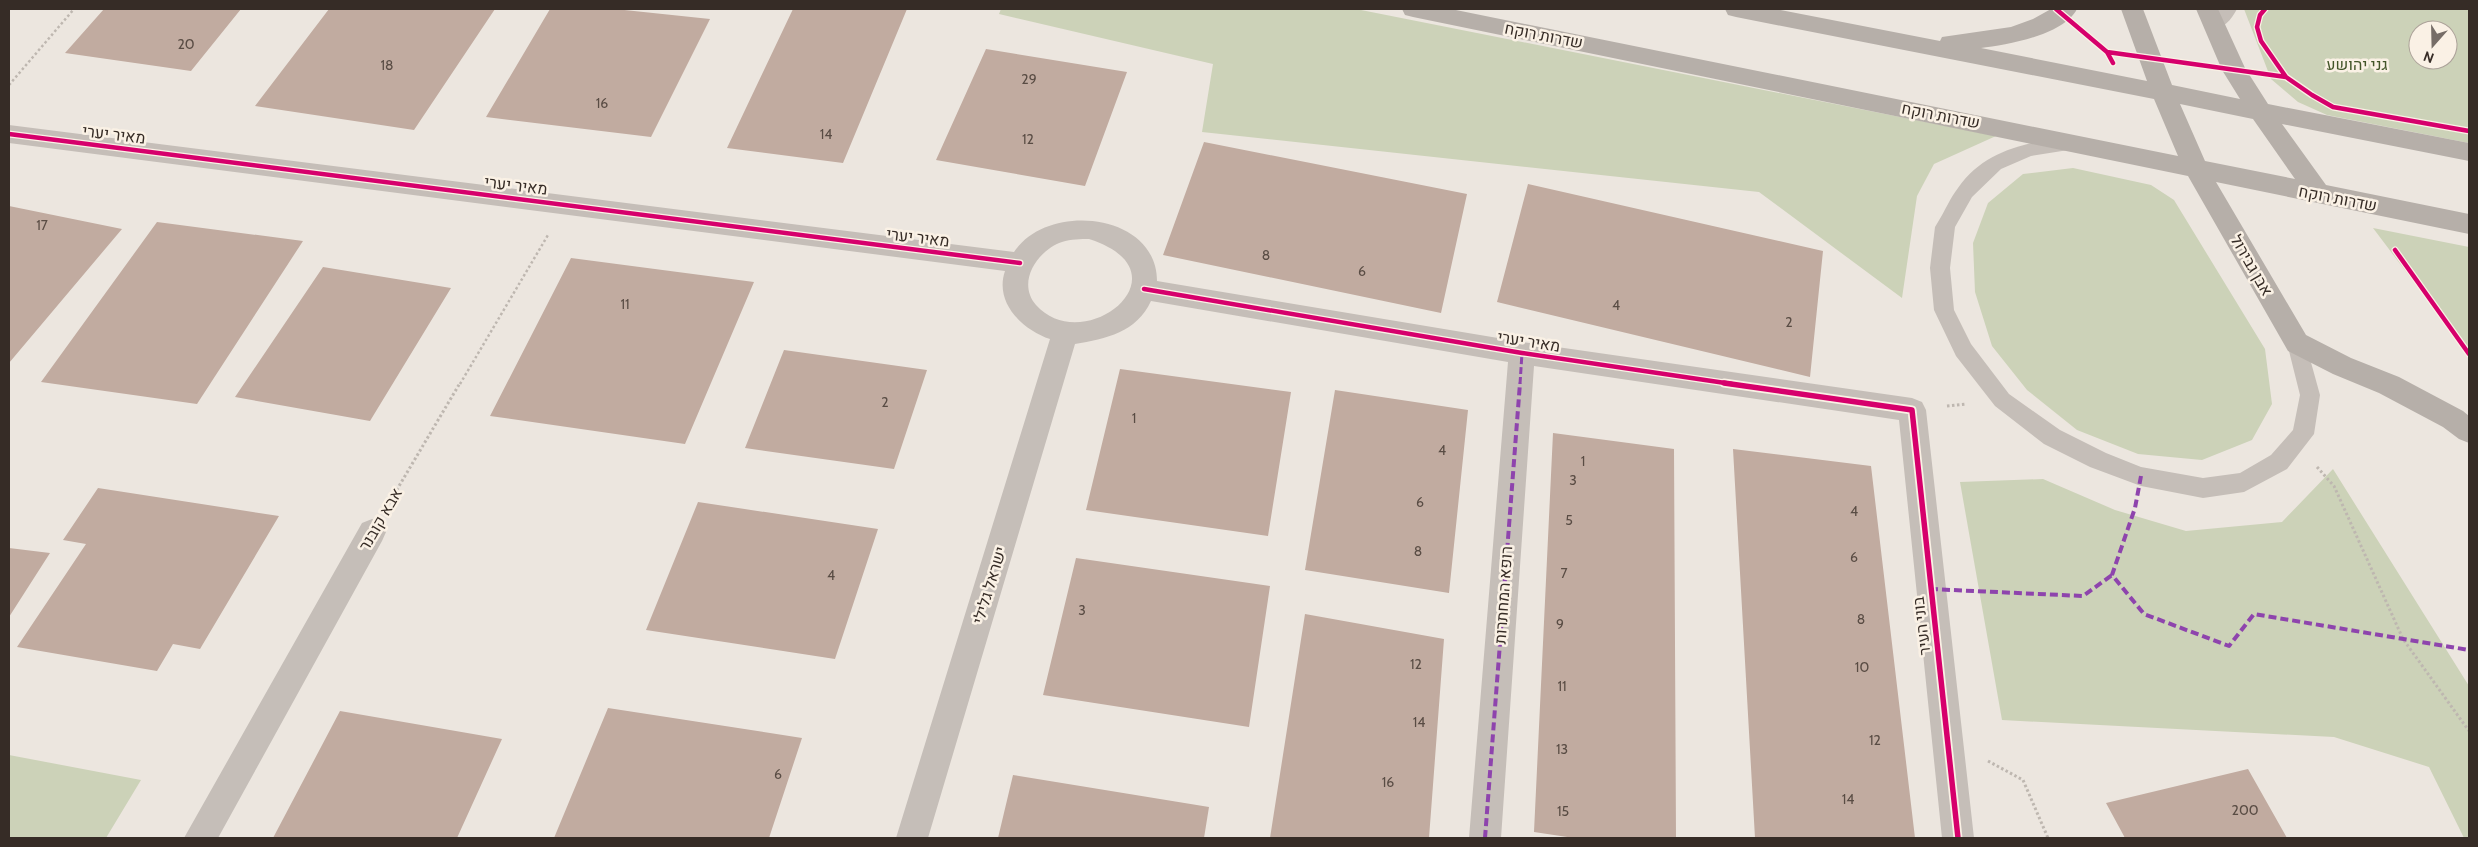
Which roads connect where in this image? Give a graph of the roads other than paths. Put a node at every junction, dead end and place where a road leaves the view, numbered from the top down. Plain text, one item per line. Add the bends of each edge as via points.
1 (1413, 9) edge
2 (1736, 9) edge
3 (2066, 9) edge
4 (2132, 9) edge
5 (2216, 13) edge
6 (1921, 45) junction
7 (2162, 93) junction
8 (2260, 111) junction
9 (9, 134) edge
10 (2077, 143) junction
11 (2469, 152) edge
12 (2196, 169) junction
13 (2319, 194) junction
14 (2469, 224) edge
15 (1020, 263) junction
16 (1144, 289) junction
17 (1065, 332) junction
18 (2297, 343) junction
19 (1522, 353) junction
20 (1912, 410) joint
21 (2469, 431) edge
22 (372, 532) road end
23 (200, 838) edge
24 (912, 838) edge
25 (1485, 838) edge
26 (1958, 838) edge

1 - 10 main road, שדרות רוקח
2 - 6 main road
3 - 6 main road via 2042,24 2017,33 1971,42
4 - 7 main road, אבן גבירול
5 - 8 main road via 2234,70
6 - 7 main road
7 - 8 main road
7 - 12 main road, אבן גבירול
8 - 11 main road
8 - 13 main road
9 - 15 street, מאיר יערי
10 - 12 main road, שדרות רוקח
10 - 18 lane via 2028,149 1994,164 1965,192 1945,227 1940,268 1944,310 1964,350 2002,400 2052,437 2098,460 2141,476 2203,488 2244,482 2279,462 2303,434 2310,395
12 - 13 main road, שדרות רוקח
12 - 18 main road, אבן גבירול
13 - 14 main road, שדרות רוקח
15 - 16 street via 1032,248 1048,237 1068,230 1089,229 1109,233 1126,242 1139,256 1145,271
15 - 17 street via 1015,280 1017,298 1027,314 1044,326
16 - 17 street via 1137,304 1124,318 1106,328 1086,333
16 - 19 street, מאיר יערי
17 - 24 street, ישראל גלילי
18 - 21 main road via 2389,385
19 - 20 street, מאיר יערי
19 - 25 street, רופא המחתרות
20 - 26 street, בוני העיר
22 - 23 street, אבא קובנר

